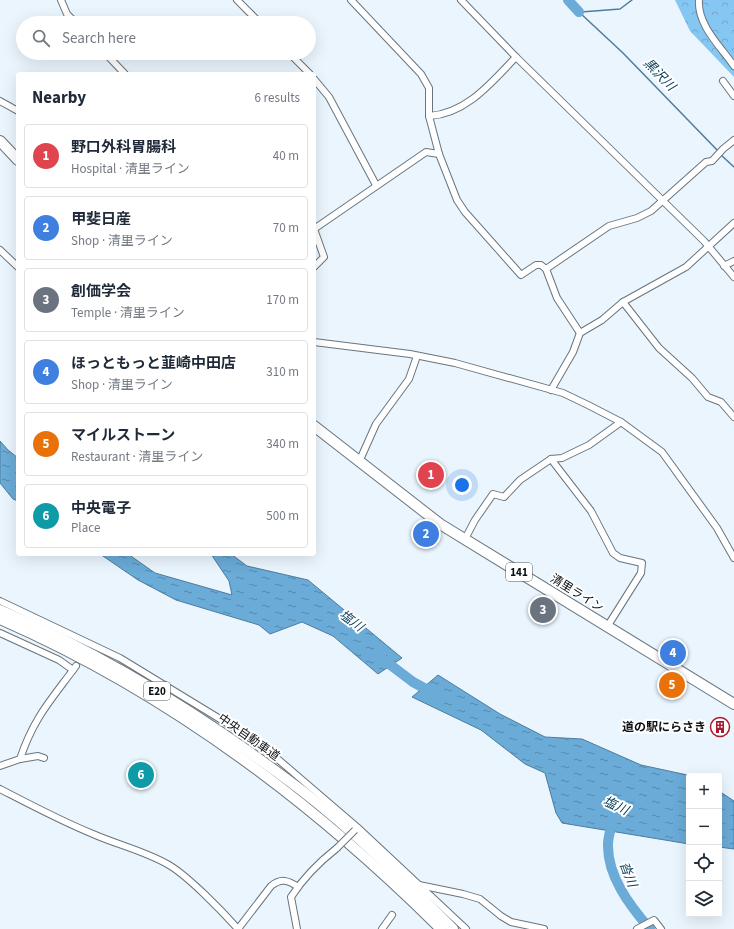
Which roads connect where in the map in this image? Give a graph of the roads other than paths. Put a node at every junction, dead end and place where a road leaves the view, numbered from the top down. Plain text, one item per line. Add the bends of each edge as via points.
1 (60, 0) edge
2 (237, 0) edge
3 (351, 0) edge
4 (461, 0) edge
5 (699, 0) edge
6 (69, 16) edge
7 (253, 16) edge
8 (516, 57) junction
9 (112, 60) edge
10 (296, 60) edge
11 (734, 66) edge
12 (123, 72) edge
13 (308, 72) edge
14 (316, 81) edge
15 (723, 81) dead end
16 (734, 96) edge
17 (0, 101) edge
18 (16, 110) edge
19 (429, 116) junction
20 (734, 140) edge
21 (0, 141) edge
22 (439, 154) junction
23 (16, 158) edge
24 (376, 185) junction
25 (662, 201) junction
26 (734, 223) edge
27 (316, 228) edge
28 (316, 235) edge
29 (709, 247) junction
30 (0, 250) edge
31 (734, 261) edge
32 (16, 265) edge
33 (316, 265) edge
34 (724, 266) junction
35 (546, 269) junction
36 (734, 276) edge
37 (623, 302) junction
38 (580, 333) junction
39 (316, 342) edge
40 (417, 356) junction
41 (550, 390) junction
42 (734, 416) edge
43 (622, 422) junction
44 (316, 428) edge
45 (551, 459) junction
46 (359, 462) junction
47 (465, 539) junction
48 (734, 558) edge
49 (0, 601) edge
50 (0, 610) edge
51 (0, 619) edge
52 (607, 626) junction
53 (0, 633) edge
54 (734, 704) edge
55 (44, 758) dead end
56 (20, 759) junction
57 (0, 766) edge
58 (0, 789) edge
59 (356, 828) junction
60 (419, 885) junction
61 (298, 887) junction
62 (392, 915) dead end
63 (238, 929) edge
64 (297, 929) edge
65 (382, 929) edge
66 (441, 929) edge
67 (453, 929) edge
68 (466, 929) edge
69 (544, 929) edge
70 (637, 929) edge
71 (661, 929) edge

1 - 6 street
2 - 7 street
3 - 19 street via 421,74 429,88
4 - 8 street
5 - 11 street via 698,9 704,22
8 - 19 street via 479,95 443,115
8 - 25 street
9 - 12 street
10 - 13 street
14 - 24 street via 329,97
15 - 16 street
17 - 18 street
19 - 22 street
20 - 25 street
21 - 23 highway
22 - 24 street via 426,152
22 - 35 street via 457,200 465,212 521,275 536,265
24 - 27 street
25 - 29 street
25 - 35 street via 643,216 609,226
26 - 29 street
28 - 33 street via 324,257
29 - 34 street
29 - 37 street via 686,266
30 - 32 street
31 - 34 street
34 - 36 street
35 - 38 street via 557,298
37 - 38 street via 602,320
37 - 42 street via 659,348 692,378 708,397 721,402
38 - 41 street via 573,352
39 - 40 street
40 - 41 street via 455,363
40 - 46 street via 409,379 376,424
41 - 43 street via 563,393
43 - 45 street via 589,445 562,458
43 - 48 street via 662,452 671,462 717,528
44 - 46 highway, 清里ライン / 141
45 - 47 street via 520,480 504,496 493,494
45 - 52 street via 591,511 613,553 620,558 642,563 641,573
46 - 47 highway, 清里ライン / 141 via 431,518
47 - 52 highway, 清里ライン / 141
49 - 59 street via 120,658 193,701 243,733 280,761
50 - 67 highway, 中央自動車道 / E20 via 90,654 158,692 254,756 302,791 338,822
51 - 66 highway, 中央自動車道 / E20 via 84,660 154,699 217,740 327,824
52 - 54 highway, 清里ライン / 141
53 - 56 street via 74,668 40,712
55 - 56 street via 38,756
56 - 57 street
58 - 63 street via 54,817 145,853 170,866
59 - 60 street
59 - 61 street, bridge via 320,861
60 - 68 street
60 - 69 street via 480,899 511,922
61 - 63 street via 286,880 275,882
61 - 64 street via 291,897
62 - 65 street
70 - 71 street via 654,920

